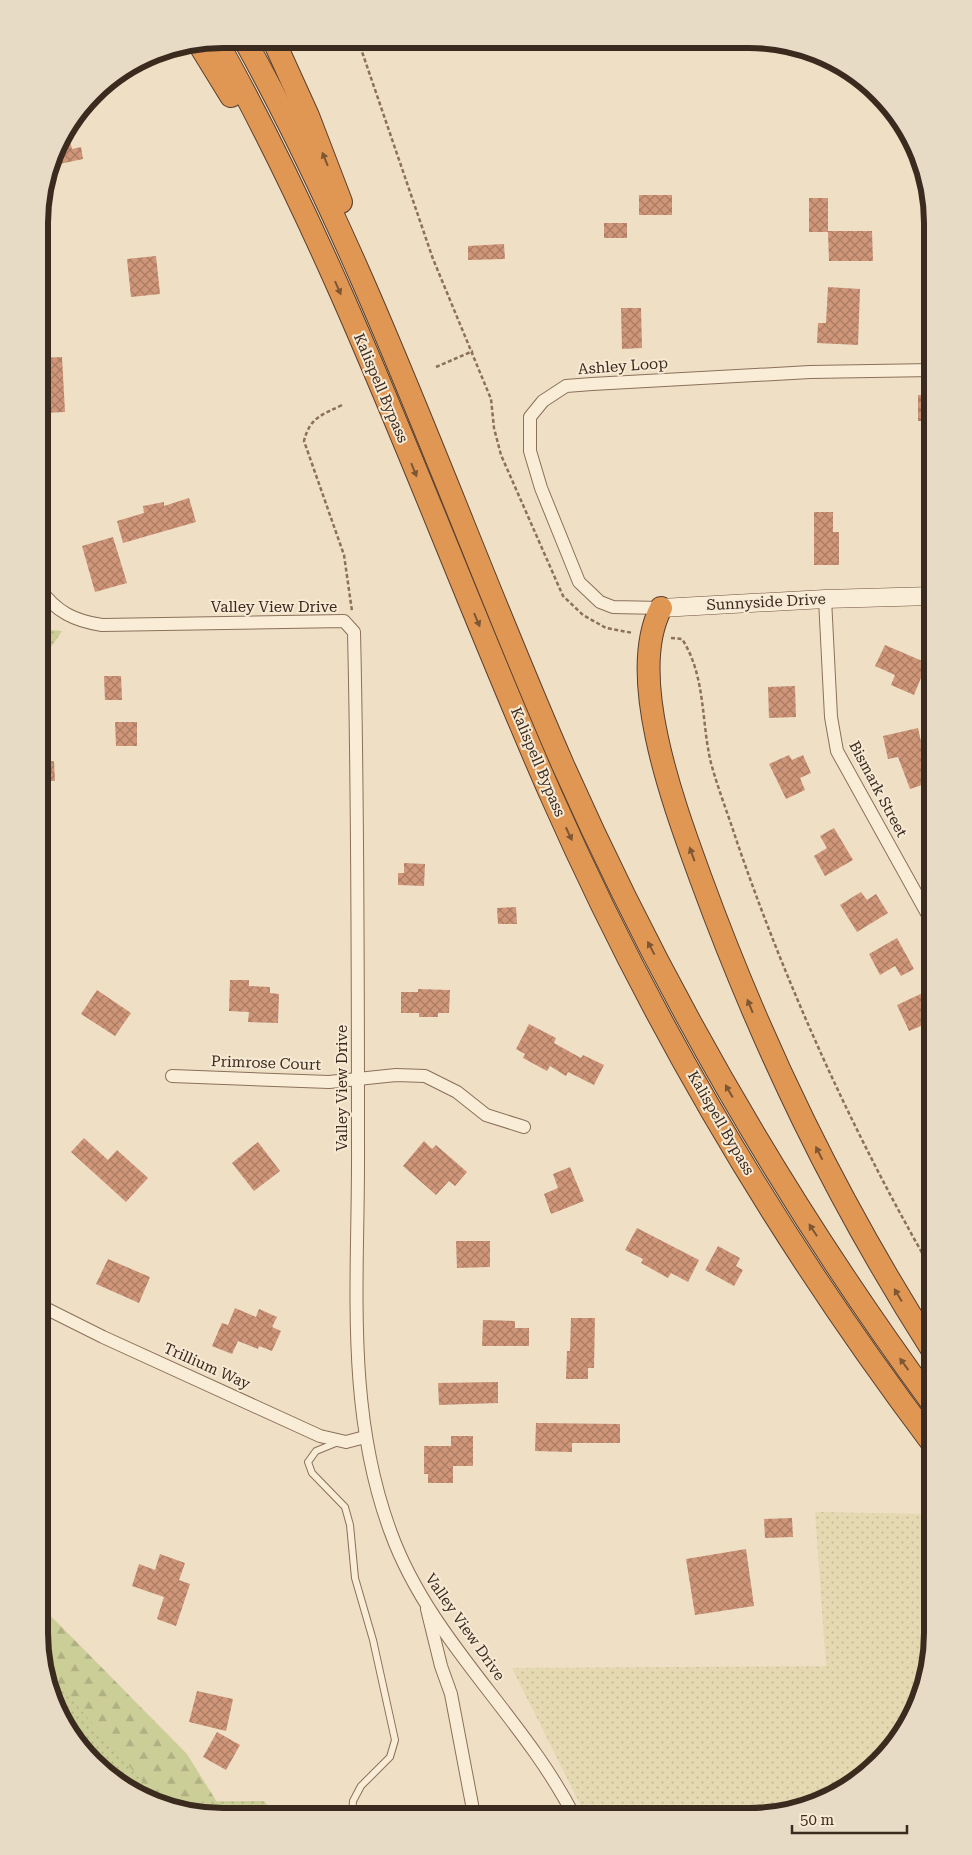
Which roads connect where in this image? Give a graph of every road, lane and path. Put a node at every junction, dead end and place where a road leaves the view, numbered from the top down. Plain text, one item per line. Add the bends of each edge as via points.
1 (220, 48) edge
2 (249, 48) edge
3 (277, 48) edge
4 (201, 49) edge
5 (325, 259) junction
6 (386, 338) junction
7 (472, 351) dead end
8 (436, 366) dead end
9 (924, 370) edge
10 (342, 405) dead end
11 (924, 596) edge
12 (48, 599) edge
13 (825, 599) junction
14 (600, 602) joint
15 (52, 604) junction
16 (48, 606) edge
17 (661, 608) junction
18 (354, 632) junction
19 (924, 908) edge
20 (172, 1076) dead end
21 (358, 1080) junction
22 (524, 1127) dead end
23 (48, 1309) edge
24 (924, 1336) edge
25 (924, 1391) edge
26 (924, 1432) edge
27 (365, 1437) junction
28 (339, 1442) junction
29 (425, 1602) junction
30 (352, 1808) edge
31 (472, 1808) edge
32 (569, 1808) edge

1 - 5 highway, Kalispell Bypass via 272,146
2 - 6 highway, Kalispell Bypass via 310,167
6 -> 3 highway via 329,170
4 - 5 highway
5 -> 26 highway, Kalispell Bypass via 552,796 624,947 690,1070 778,1218 851,1331
25 -> 6 highway, Kalispell Bypass via 850,1286 776,1171 647,941 562,762
7 - 8 path
9 - 14 street, Ashley Loop via 810,372 566,386 543,401 530,417 530,451 578,582
10 - 18 path via 315,418 304,441 344,555
11 - 13 street, Sunnyside Drive
12 - 15 street, Valley View Drive
13 - 17 street, Sunnyside Drive
13 - 19 street, Bismark Street via 831,717 836,751
14 - 17 street, Sunnyside Drive via 613,607
15 - 16 lane
15 - 18 street, Valley View Drive via 72,618 102,625 344,621
24 -> 17 highway via 854,1218 797,1110 750,1004 692,855 664,771 653,716 649,649 652,629
18 - 21 street, Valley View Drive via 359,831
20 - 21 street, Primrose Court via 329,1082
21 - 22 street, Primrose Court via 396,1075 425,1076 457,1092 486,1115
21 - 27 street, Valley View Drive via 357,1350
23 - 28 street, Trillium Way
27 - 28 street, Trillium Way
27 - 29 street, Valley View Drive via 391,1534
28 - 30 lane via 316,1452 308,1462 312,1473 345,1507 355,1578 373,1640 395,1740 390,1758 361,1786
29 - 31 street via 451,1694
29 - 32 street, Valley View Drive via 538,1758

